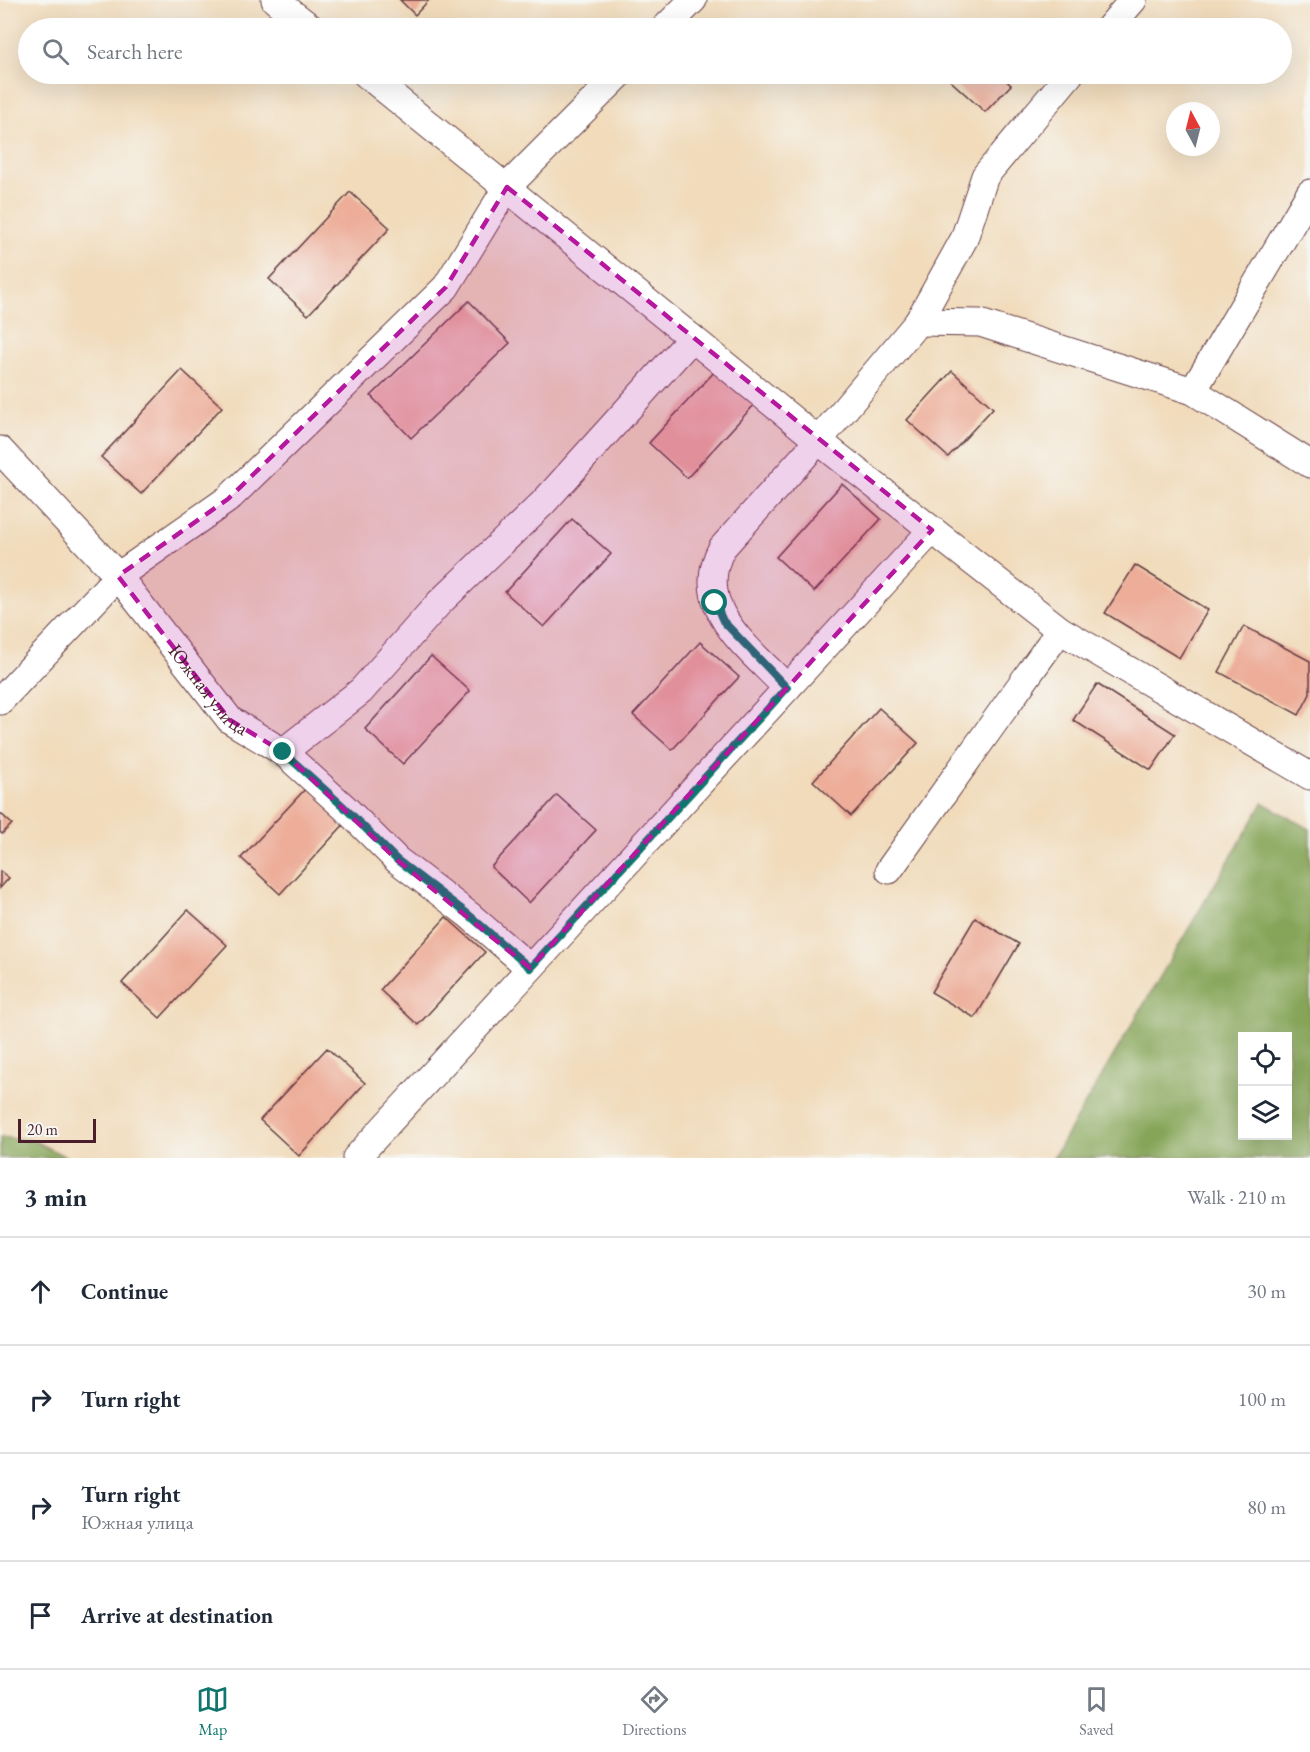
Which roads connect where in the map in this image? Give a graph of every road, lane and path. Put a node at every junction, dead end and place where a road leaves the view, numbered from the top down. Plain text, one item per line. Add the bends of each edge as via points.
1 (275, 0) edge
2 (693, 0) edge
3 (1133, 0) edge
4 (298, 18) edge
5 (674, 18) edge
6 (1118, 18) edge
7 (378, 84) edge
8 (610, 84) edge
9 (1062, 84) edge
10 (507, 187) junction
11 (1310, 194) edge
12 (918, 322) junction
13 (692, 338) junction
14 (1193, 391) junction
15 (818, 441) junction
16 (0, 450) edge
17 (1310, 464) edge
18 (932, 530) junction
19 (118, 576) junction
20 (1060, 630) junction
21 (787, 688) junction
22 (0, 701) edge
23 (283, 752) junction
24 (1310, 776) edge
25 (889, 870) dead end
26 (530, 968) junction
27 (356, 1158) edge

1 - 4 street
2 - 5 street
3 - 6 street
7 - 10 street
8 - 10 street
9 - 12 street via 985,176 964,239
10 - 13 street
10 - 19 street via 446,287 228,499
11 - 14 street
12 - 14 street via 980,323
12 - 15 street
13 - 15 street
13 - 23 street via 543,503 440,603 361,691
14 - 17 street
15 - 18 street
15 - 21 street via 722,548 714,563 715,603 723,621
16 - 19 street, Южная улица
18 - 20 street
18 - 21 street
19 - 22 street
19 - 23 street, Южная улица via 230,720
20 - 24 street
20 - 25 street
21 - 26 street
23 - 26 street, Южная улица via 397,860
26 - 27 street

